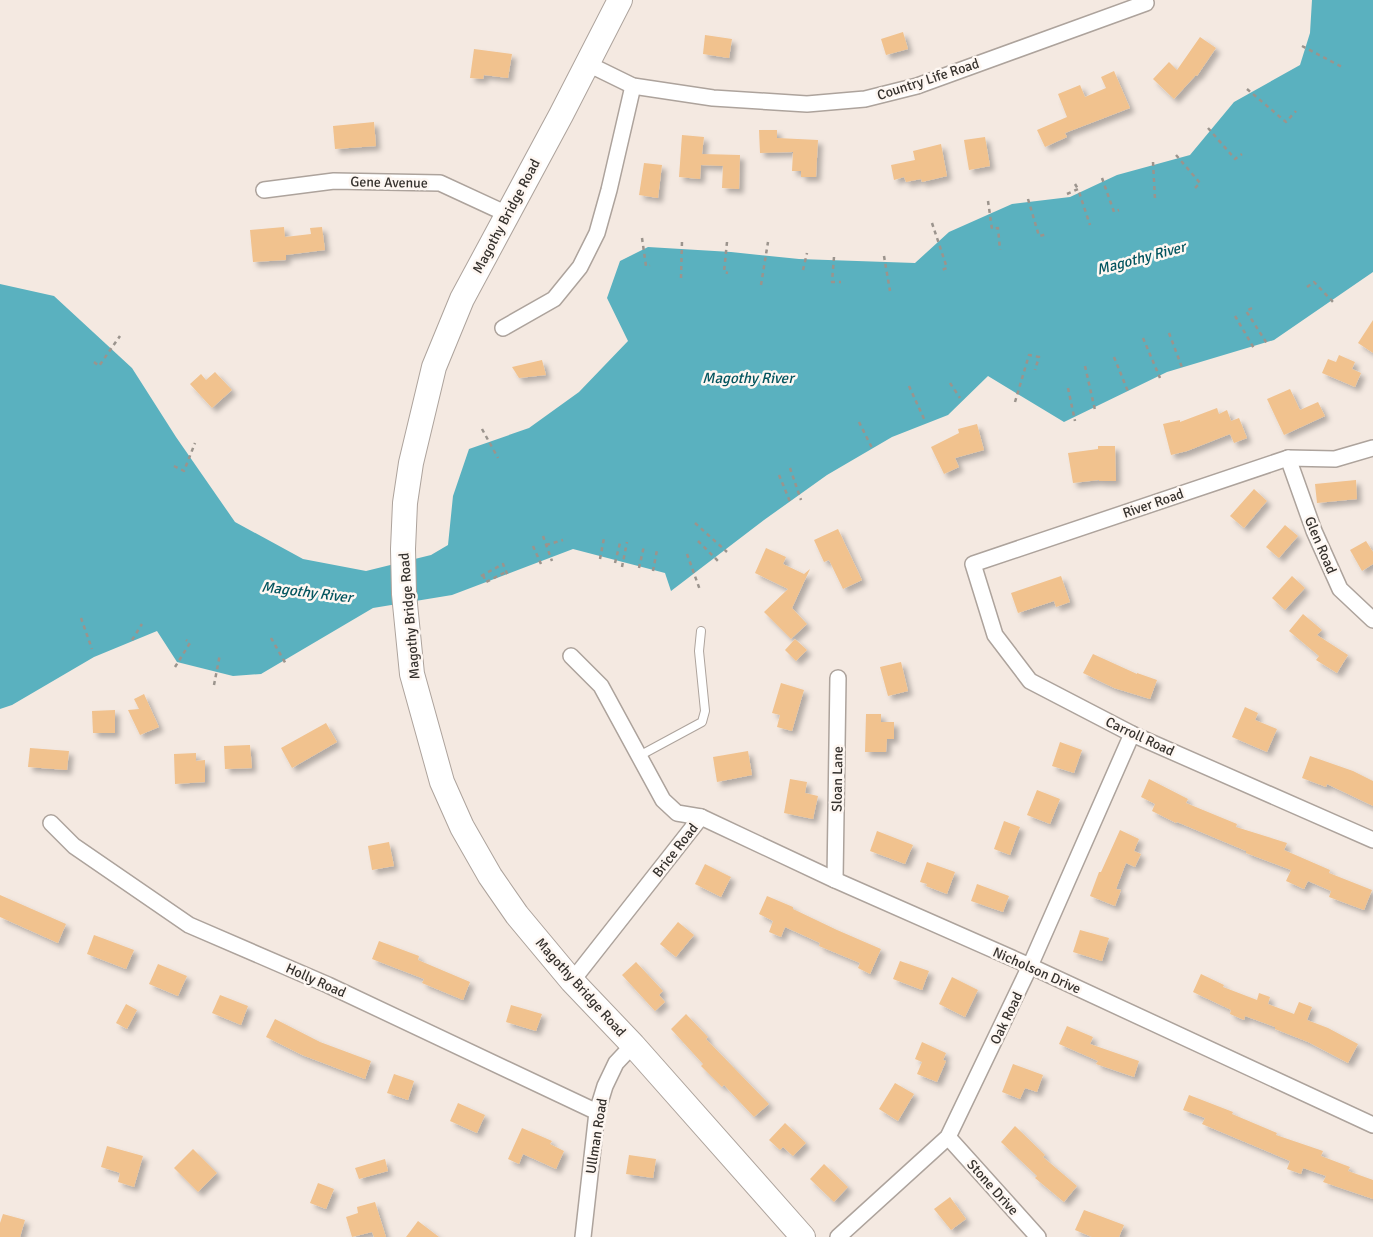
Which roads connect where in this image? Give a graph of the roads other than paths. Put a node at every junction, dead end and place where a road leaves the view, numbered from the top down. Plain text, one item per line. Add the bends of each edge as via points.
1 (620, 0) edge
2 (1146, 3) dead end
3 (586, 64) junction
4 (632, 86) junction
5 (264, 190) dead end
6 (507, 214) junction
7 (503, 328) dead end
8 (1373, 448) edge
9 (1288, 458) junction
10 (973, 564) joint
11 (1373, 620) edge
12 (700, 631) dead end
13 (572, 656) dead end
14 (838, 678) dead end
15 (1132, 734) junction
16 (639, 756) junction
17 (701, 817) junction
18 (51, 823) dead end
19 (1373, 840) edge
20 (835, 880) junction
21 (1030, 966) junction
22 (572, 981) junction
23 (633, 1045) junction
24 (597, 1112) junction
25 (1373, 1125) edge
26 (948, 1136) junction
27 (583, 1237) edge
28 (803, 1237) edge
29 (838, 1237) edge
30 (1038, 1237) edge

1 - 3 main road, Magothy Bridge Road
2 - 4 street, Country Life Road via 917,86 865,99 807,104 713,98
3 - 4 street, Country Life Road
3 - 6 main road, Magothy Bridge Road
4 - 7 street via 597,233 580,267 554,299
5 - 6 street, Gene Avenue via 334,181 440,183
6 - 22 main road, Magothy Bridge Road via 462,299 434,367 405,503 403,549 407,626 414,683 442,782 462,827 517,915
8 - 9 street, River Road via 1335,459
9 - 10 street, River Road
9 - 11 street, Glen Road via 1314,531 1340,589
10 - 15 street, Carroll Road via 995,635 1030,680
12 - 16 lane via 705,710 702,722
13 - 16 street, Brice Road via 601,686
14 - 20 street, Sloan Lane
15 - 19 street, Carroll Road
15 - 21 street, Oak Road
16 - 17 street, Brice Road via 663,800 677,813
17 - 20 street, Nicholson Drive
17 - 22 street, Brice Road
18 - 24 street, Holly Road via 74,846 189,925 328,985
20 - 21 street, Nicholson Drive
21 - 25 street, Nicholson Drive
21 - 26 street, Oak Road
22 - 23 main road, Magothy Bridge Road
23 - 24 street, Ullman Road via 616,1064 604,1086
23 - 28 main road, Magothy Bridge Road
24 - 27 street, Ullman Road
26 - 29 street, Oak Road
26 - 30 street, Stone Drive

